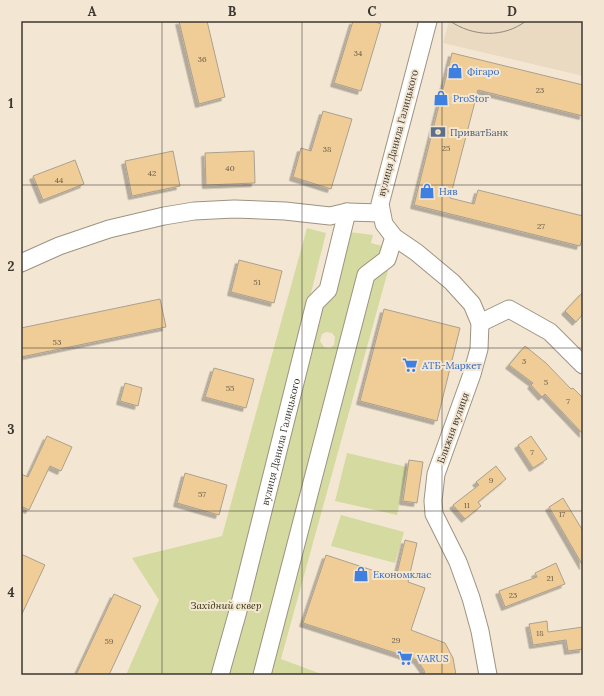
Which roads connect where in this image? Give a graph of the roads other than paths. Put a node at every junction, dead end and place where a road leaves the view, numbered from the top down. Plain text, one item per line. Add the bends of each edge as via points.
1 (428, 21) edge
2 (347, 212) junction
3 (381, 213) junction
4 (394, 237) junction
5 (21, 263) edge
6 (480, 323) junction
7 (583, 365) edge
8 (220, 675) edge
9 (262, 675) edge
10 (488, 675) edge

1 - 3 street, вулиця Данила Галицького via 380,204
2 - 3 street
2 - 5 street via 330,216 234,209 194,211 82,237
2 - 8 street, вулиця Данила Галицького via 328,290 315,303
3 - 4 street, Ближня вулиця via 384,224
4 - 6 street, Ближня вулиця via 452,282 472,304
4 - 9 street via 387,259 366,275
6 - 7 street via 509,308 550,332
6 - 10 street, Ближня вулиця via 479,349 436,474 433,501 434,514 458,562 471,598

